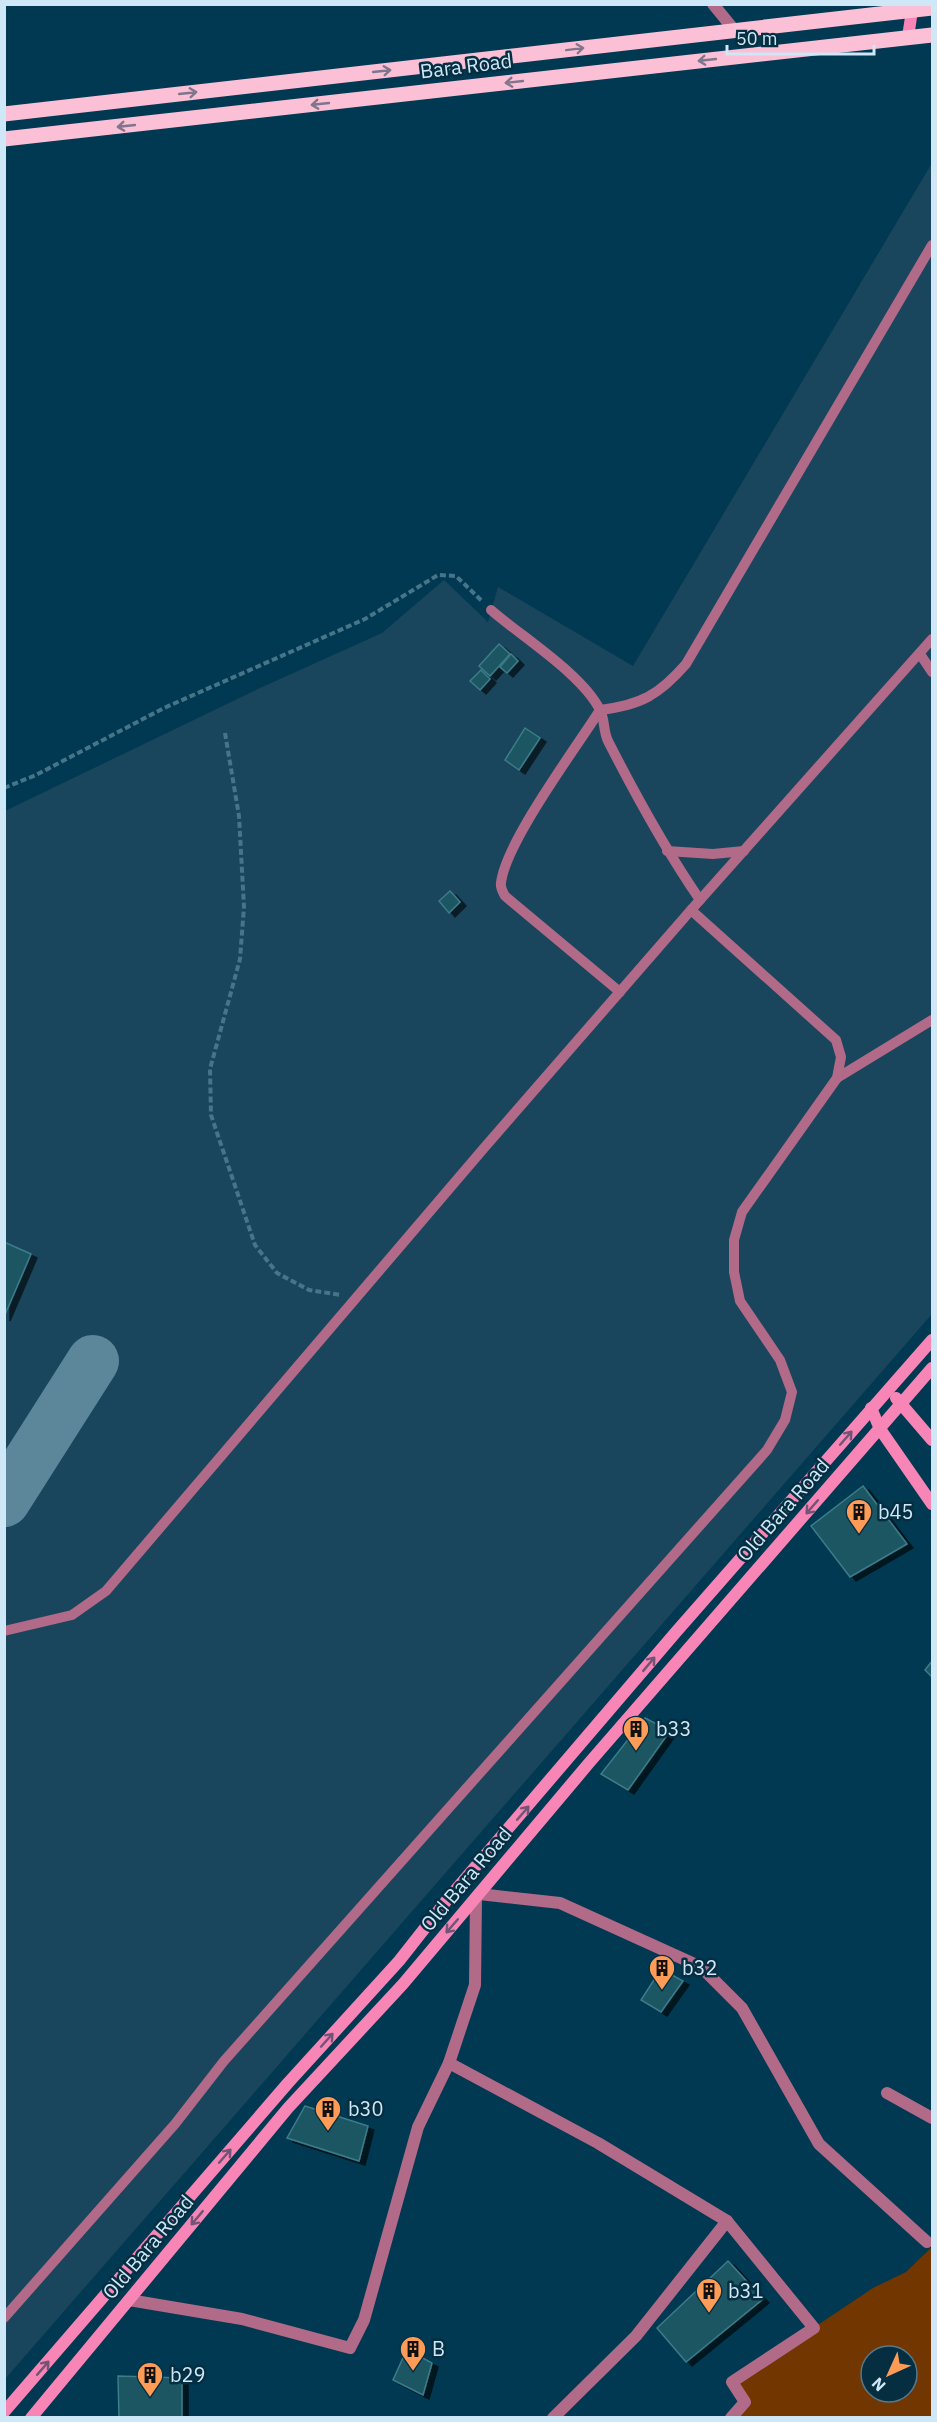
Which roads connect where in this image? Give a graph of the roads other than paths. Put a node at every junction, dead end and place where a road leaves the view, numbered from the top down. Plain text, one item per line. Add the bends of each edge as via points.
1 (713, 4) edge
2 (912, 8) edge
3 (933, 8) edge
4 (735, 31) junction
5 (933, 35) edge
6 (908, 37) junction
7 (442, 64) junction
8 (446, 89) junction
9 (4, 114) edge
10 (4, 139) edge
11 (933, 245) edge
12 (491, 610) road end
13 (933, 639) edge
14 (920, 654) junction
15 (933, 672) edge
16 (600, 710) junction
17 (667, 851) junction
18 (744, 851) junction
19 (700, 900) junction
20 (691, 910) junction
21 (620, 992) junction
22 (931, 1023) edge
23 (837, 1078) junction
24 (933, 1340) edge
25 (933, 1368) edge
26 (889, 1388) junction
27 (901, 1403) junction
28 (871, 1408) junction
29 (880, 1429) junction
30 (933, 1440) edge
31 (933, 1504) edge
32 (4, 1631) edge
33 (577, 1750) junction
34 (589, 1763) junction
35 (477, 1896) junction
36 (449, 2063) junction
37 (887, 2093) dead end
38 (933, 2118) edge
39 (198, 2187) junction
40 (213, 2199) junction
41 (727, 2222) junction
42 (927, 2242) dead end
43 (129, 2300) junction
44 (4, 2318) edge
45 (4, 2412) edge
46 (31, 2418) edge
47 (553, 2418) edge
48 (731, 2418) edge

1 - 4 street
2 - 3 main road
2 - 4 main road
2 - 6 main road
7 -> 4 main road
5 - 6 main road, Bara Road
6 -> 8 main road, Bara Road
7 - 8 main road
9 -> 7 main road
8 -> 10 main road, Bara Road
11 - 16 lane via 686,664 666,687 648,697 629,707
12 - 16 lane via 552,658
13 - 14 lane
14 - 15 lane
14 - 18 lane
16 - 17 lane via 606,737
16 - 21 lane via 524,830 504,869 500,886 505,896
17 - 18 lane
17 - 19 lane
18 - 19 lane
19 - 20 lane
20 - 21 lane
20 - 23 lane via 836,1040 841,1057
21 - 32 lane via 106,1592 72,1615
22 - 23 lane
23 - 44 lane via 742,1212 734,1240 734,1272 740,1301 780,1360 792,1392 785,1419 767,1450 225,2061 175,2124
24 - 26 main road
25 - 27 main road, Old Bara Road
26 - 27 main road
26 - 28 main road
27 - 29 main road, Old Bara Road
27 - 30 main road
28 - 29 main road
33 -> 28 main road
29 - 31 main road
29 -> 34 main road, Old Bara Road
33 - 34 main road
39 -> 33 main road via 399,1960
34 - 35 main road, Old Bara Road
35 - 36 street via 475,1985
35 -> 40 main road, Old Bara Road via 403,1984 288,2108
35 - 42 street via 560,1903 701,1967 742,2008 819,2144
36 - 41 street via 598,2143
36 - 43 street via 418,2127 364,2320 350,2348 242,2319
37 - 38 street
39 - 40 main road
45 -> 39 main road
40 -> 43 main road, Old Bara Road
41 - 47 street via 636,2336
41 - 48 street via 814,2328 732,2382 745,2402
43 - 46 main road, Old Bara Road

